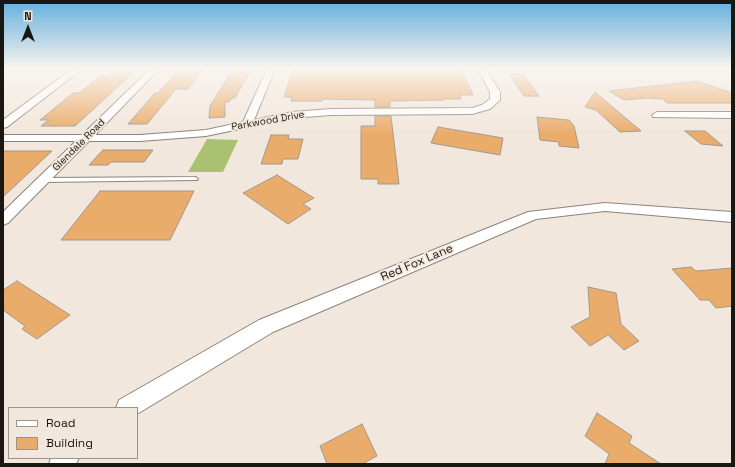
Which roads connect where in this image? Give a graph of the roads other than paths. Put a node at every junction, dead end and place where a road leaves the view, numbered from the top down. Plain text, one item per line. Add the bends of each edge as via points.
1 (49, 91) edge
2 (133, 91) edge
3 (261, 91) edge
4 (493, 91) edge
5 (657, 115) dead end
6 (732, 115) edge
7 (247, 124) junction
8 (3, 125) edge
9 (3, 138) edge
10 (86, 138) junction
11 (195, 179) dead end
12 (44, 180) junction
13 (732, 216) edge
14 (3, 220) edge
15 (129, 407) edge

1 - 8 street
2 - 10 street, Glendale Road
3 - 7 street
4 - 7 street, Parkwood Drive via 496,97 492,104 464,112 331,112 292,115
5 - 6 street
7 - 10 street, Parkwood Drive via 206,133 140,138
9 - 10 street, Parkwood Drive
10 - 12 street, Glendale Road
11 - 12 lane
12 - 14 street, Glendale Road
13 - 15 street, Red Fox Lane via 605,207 533,214 266,326

